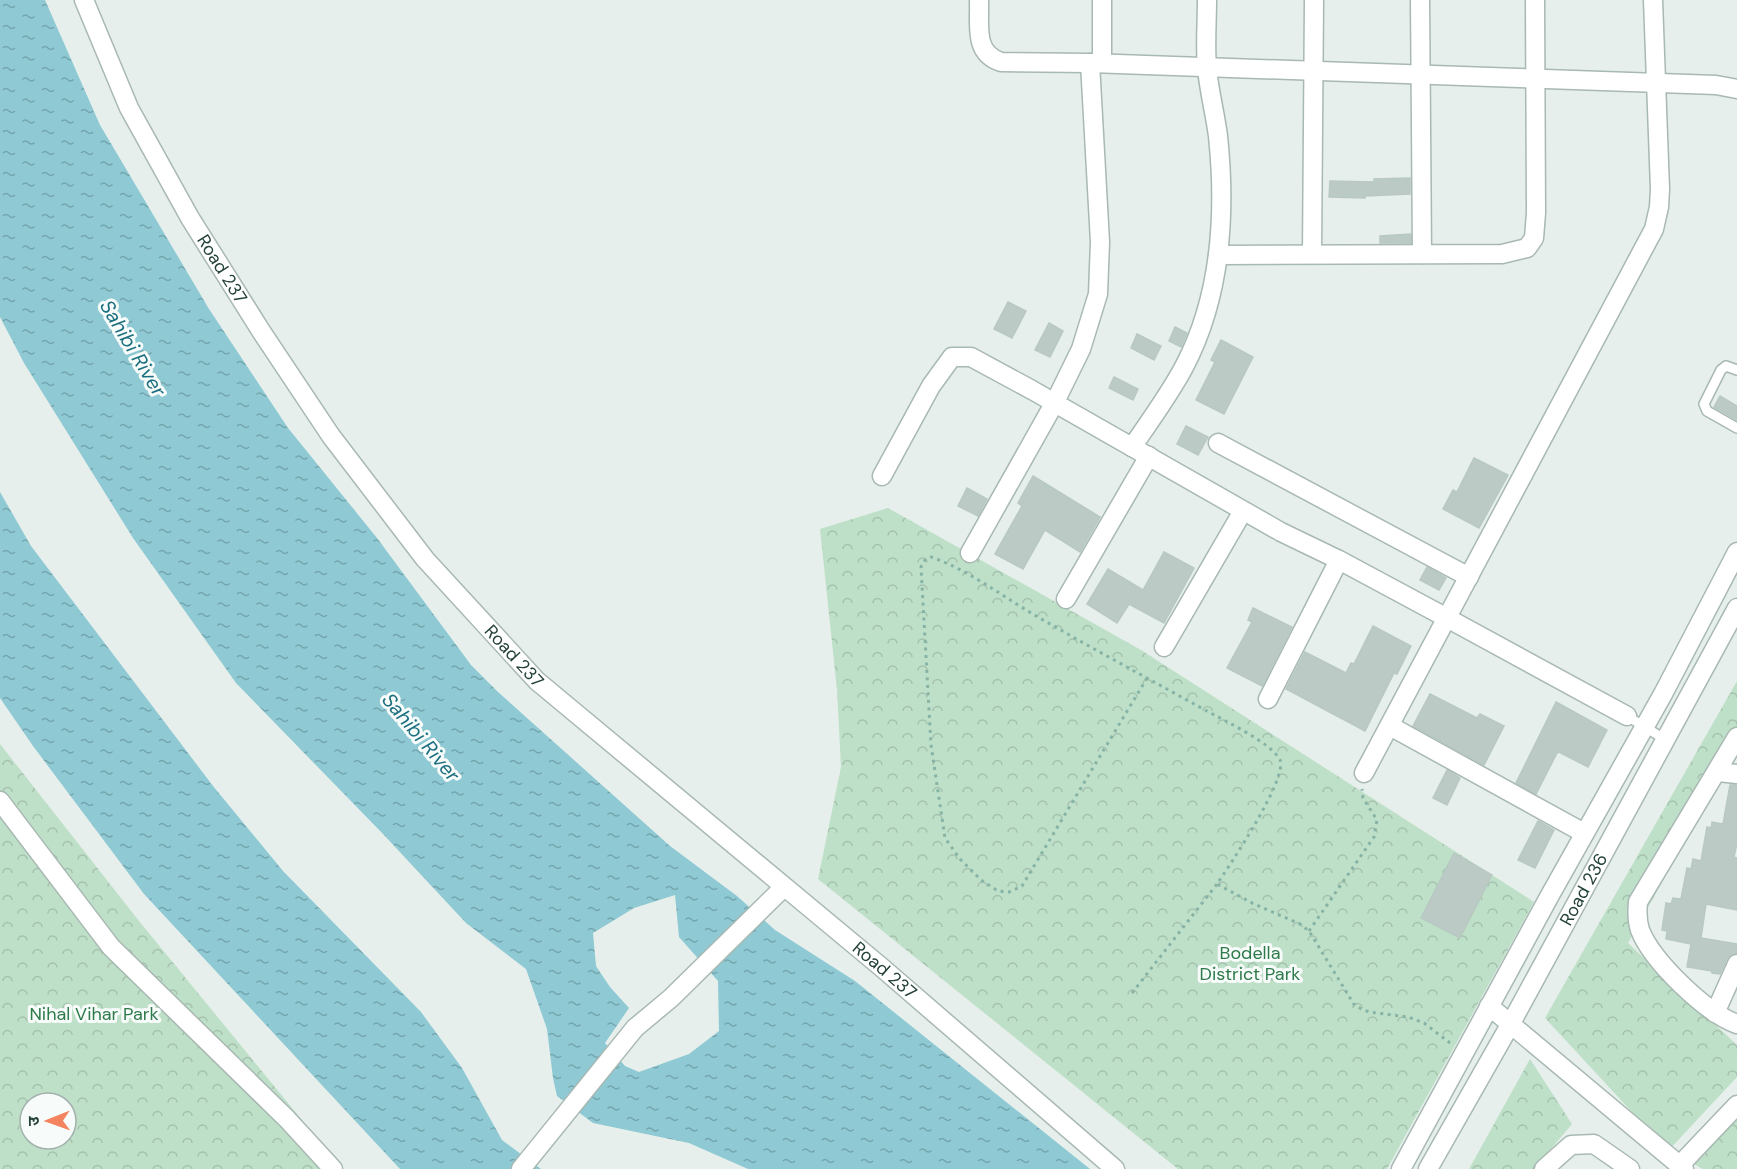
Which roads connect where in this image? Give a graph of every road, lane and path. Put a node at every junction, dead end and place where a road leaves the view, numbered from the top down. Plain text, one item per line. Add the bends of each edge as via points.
1 (84, 0) edge
2 (979, 0) edge
3 (1102, 0) edge
4 (1207, 0) edge
5 (1314, 0) edge
6 (1420, 0) edge
7 (1535, 0) edge
8 (1653, 0) edge
9 (1096, 63) junction
10 (1207, 67) junction
11 (1314, 71) junction
12 (1421, 75) junction
13 (1534, 79) junction
14 (1655, 83) junction
15 (1737, 88) edge
16 (1312, 254) junction
17 (1422, 254) junction
18 (1218, 255) junction
19 (1737, 370) edge
20 (1055, 402) junction
21 (1737, 428) edge
22 (1218, 443) dead end
23 (1132, 447) junction
24 (1149, 456) junction
25 (882, 476) dead end
26 (1243, 511) junction
27 (970, 553) dead end
28 (1339, 560) junction
29 (1734, 563) edge
30 (1469, 577) junction
31 (1066, 599) dead end
32 (1737, 608) edge
33 (1448, 618) junction
34 (1164, 647) dead end
35 (1147, 678) junction
36 (1268, 699) dead end
37 (1627, 716) joint
38 (1390, 726) junction
39 (1644, 726) junction
40 (1737, 737) edge
41 (1666, 740) junction
42 (1718, 772) junction
43 (1364, 773) joint
44 (1737, 774) edge
45 (0, 801) edge
46 (1584, 833) junction
47 (1217, 884) junction
48 (784, 887) junction
49 (1309, 931) junction
50 (1737, 964) edge
51 (1132, 993) dead end
52 (1490, 1006) junction
53 (1714, 1013) junction
54 (1737, 1024) edge
55 (1510, 1025) junction
56 (1444, 1038) dead end
57 (1737, 1105) edge
58 (526, 1163) edge
59 (1675, 1166) edge
60 (333, 1169) edge
61 (1115, 1169) edge
62 (1401, 1169) edge
63 (1428, 1169) edge
64 (1544, 1169) edge
65 (1630, 1169) edge

1 - 48 street, Road 237 via 129,108 190,218 331,436 425,559 537,681
2 - 9 street via 981,47 989,58 1001,62
3 - 9 street
4 - 10 street
5 - 11 street
6 - 12 street
7 - 13 street
8 - 14 street
9 - 10 street
9 - 20 street via 1098,294 1081,349
10 - 11 street
10 - 18 street via 1220,165
11 - 12 street
11 - 16 street
12 - 13 street
12 - 17 street
13 - 14 street
13 - 17 street via 1534,238 1527,248 1502,254
14 - 15 street
14 - 30 street via 1660,189 1654,229
16 - 17 street
16 - 18 street
18 - 23 street via 1199,334 1185,366
19 - 21 lane via 1726,366 1721,370 1704,404 1707,411
20 - 23 street
20 - 25 street via 971,357 952,357 931,386
20 - 27 street
22 - 30 street
23 - 24 street
24 - 26 street
24 - 31 street
26 - 28 street
26 - 34 street
28 - 33 street
28 - 36 street
29 - 39 street
30 - 33 street
32 - 41 street, Road 236
33 - 37 street
33 - 38 street
35 - 35 path via 1022,886 1010,892 998,891 981,880 945,838 932,745 921,567 925,560 931,557 954,567
35 - 47 path via 1271,748 1281,761 1276,786
37 - 39 lane
38 - 43 street
38 - 46 street
39 - 41 lane
39 - 46 street
40 - 42 street
41 - 55 street, Road 236
42 - 44 street
42 - 53 street via 1638,902 1637,915 1657,959
43 - 49 path via 1363,798 1377,820 1374,837
45 - 60 street via 111,946
46 - 52 street
47 - 49 path
47 - 51 path
48 - 58 street via 635,1028
48 - 61 street, Road 237
49 - 56 path via 1355,1006 1369,1012 1408,1017
50 - 53 street
52 - 55 street
52 - 62 street
53 - 54 street
55 - 59 street
55 - 63 street, Road 236
57 - 59 street
64 - 65 street via 1571,1145 1594,1144

